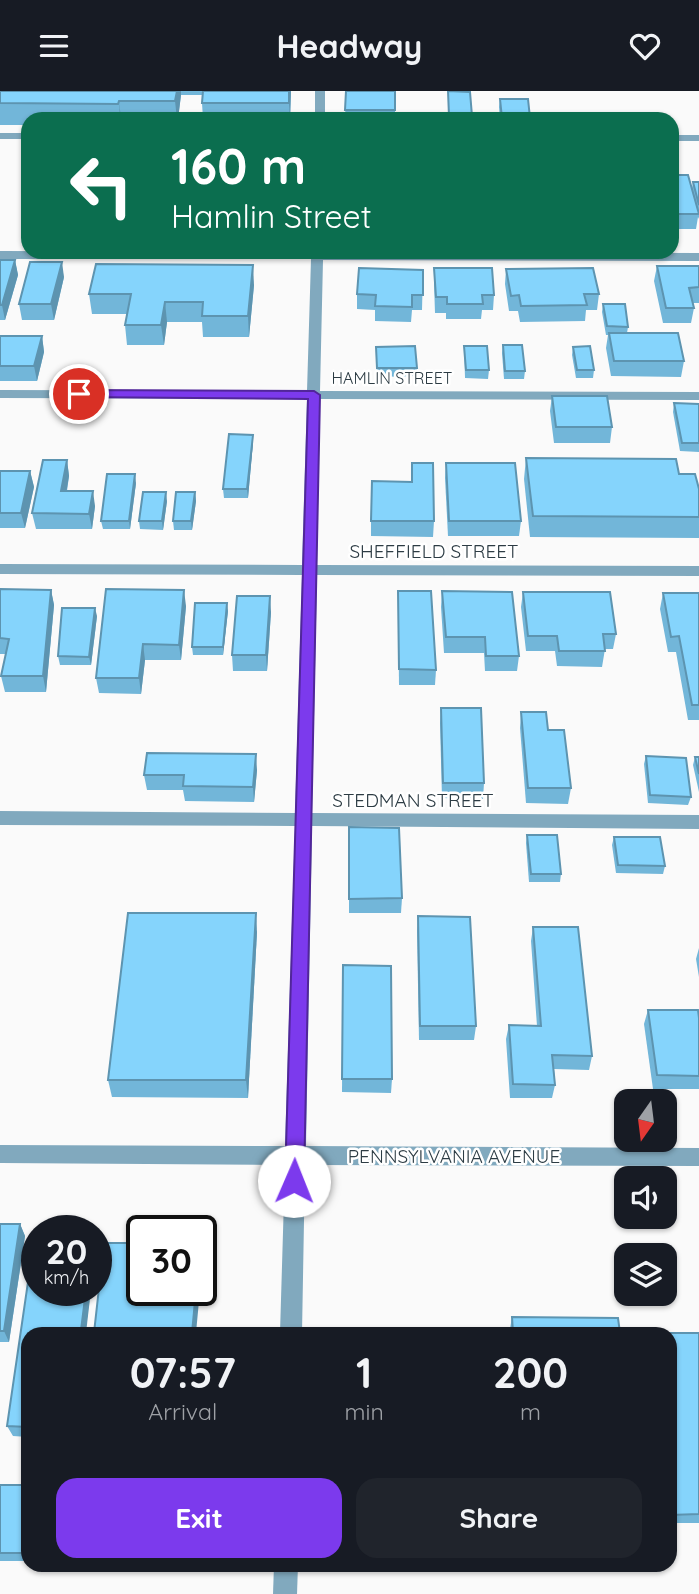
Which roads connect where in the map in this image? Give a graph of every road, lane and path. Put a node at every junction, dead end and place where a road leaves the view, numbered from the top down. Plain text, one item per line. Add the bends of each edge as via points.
1 (320, 91) edge
2 (320, 112) edge
3 (0, 136) edge
4 (21, 136) edge
5 (679, 138) edge
6 (699, 138) edge
7 (0, 255) edge
8 (21, 255) edge
9 (679, 257) edge
10 (699, 257) edge
11 (317, 259) edge
12 (0, 394) edge
13 (314, 395) junction
14 (699, 396) edge
15 (0, 569) edge
16 (310, 570) junction
17 (699, 571) edge
18 (0, 818) edge
19 (303, 820) junction
20 (699, 822) edge
21 (0, 1154) edge
22 (295, 1156) junction
23 (699, 1157) edge
24 (291, 1327) edge
25 (286, 1572) edge
26 (285, 1594) edge

1 - 2 street
3 - 4 street
5 - 6 street
7 - 8 street
9 - 10 street
11 - 13 street
12 - 13 street, HAMLIN STREET
13 - 14 street, HAMLIN STREET
13 - 16 street
15 - 16 street, SHEFFIELD STREET
16 - 17 street, SHEFFIELD STREET
16 - 19 street
18 - 19 street, STEDMAN STREET
19 - 20 street, STEDMAN STREET
19 - 22 street
21 - 22 street, PENNSYLVANIA AVENUE
22 - 23 street, PENNSYLVANIA AVENUE
22 - 24 street
25 - 26 street

